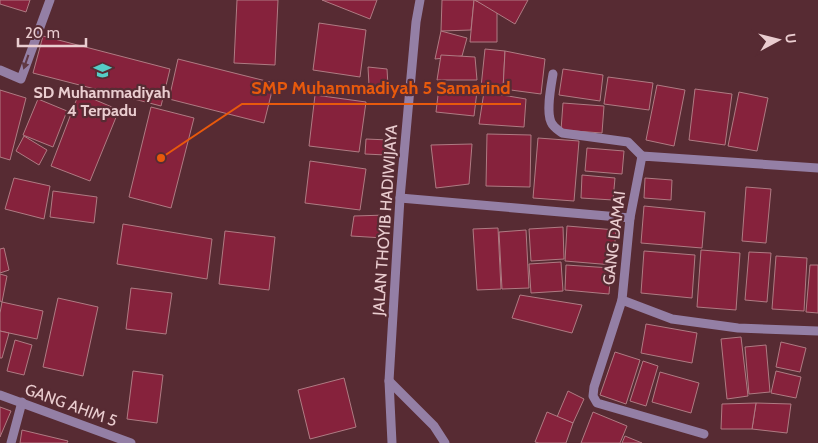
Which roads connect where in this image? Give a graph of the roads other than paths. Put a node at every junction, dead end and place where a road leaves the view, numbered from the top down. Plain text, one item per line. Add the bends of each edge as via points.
1 (50, 0) edge
2 (420, 0) edge
3 (0, 70) edge
4 (552, 74) dead end
5 (642, 156) junction
6 (818, 168) edge
7 (400, 198) junction
8 (630, 218) junction
9 (622, 300) junction
10 (818, 330) edge
11 (389, 381) junction
12 (0, 395) edge
13 (22, 402) junction
14 (704, 434) dead end
15 (11, 443) edge
16 (131, 443) edge
17 (392, 443) edge
18 (445, 443) edge

1 -> 3 street via 21,79
2 - 7 street, JALAN THOYIB HADIWIJAYA
4 - 5 street via 549,113 556,129 562,133 628,142
5 - 6 street
5 - 8 street, GANG DAMAI
7 - 8 street
7 - 11 street, JALAN THOYIB HADIWIJAYA
8 - 9 street, GANG DAMAI
9 - 10 street, GANG DAMAI via 672,319 738,328
9 - 14 street via 594,387 593,396 597,403
11 - 17 street, JALAN THOYIB HADIWIJAYA
11 - 18 street via 434,426
12 - 13 street, GANG AHIM 5
13 - 15 street
13 - 16 street, GANG AHIM 5

